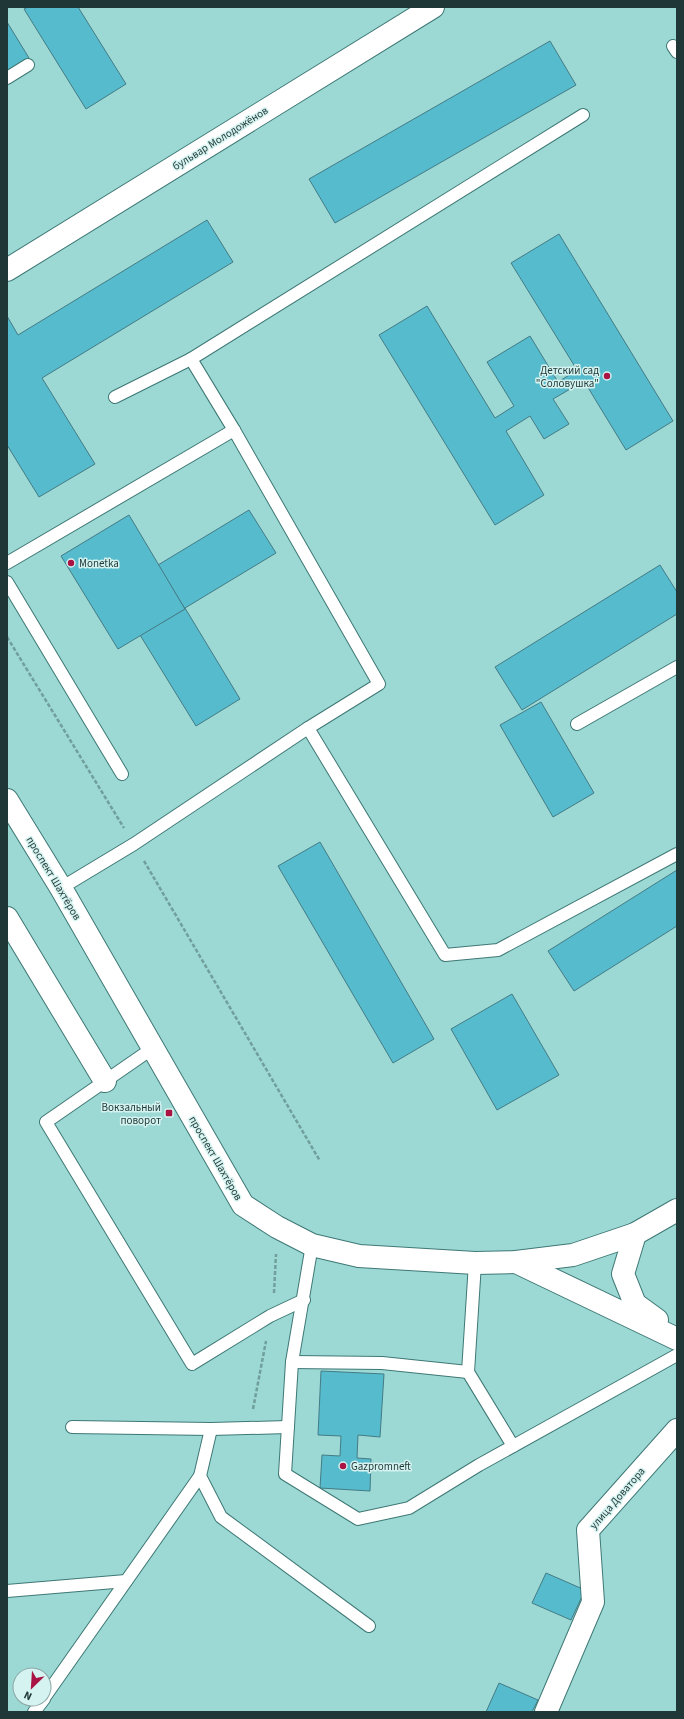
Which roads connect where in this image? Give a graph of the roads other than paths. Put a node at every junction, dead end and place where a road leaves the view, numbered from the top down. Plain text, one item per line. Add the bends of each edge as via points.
1 (433, 7) edge
2 (28, 65) dead end
3 (7, 78) edge
4 (583, 114) dead end
5 (7, 270) edge
6 (191, 359) junction
7 (115, 397) dead end
8 (234, 430) junction
9 (7, 563) edge
10 (7, 582) edge
11 (677, 667) edge
12 (577, 724) dead end
13 (308, 728) junction
14 (122, 774) dead end
15 (7, 800) edge
16 (677, 854) edge
17 (61, 888) junction
18 (7, 918) edge
19 (153, 1048) junction
20 (105, 1081) junction
21 (677, 1210) edge
22 (636, 1234) junction
23 (312, 1245) junction
24 (516, 1262) junction
25 (475, 1263) junction
26 (304, 1300) junction
27 (677, 1335) edge
28 (677, 1339) edge
29 (677, 1355) edge
30 (292, 1362) junction
31 (468, 1372) junction
32 (72, 1426) dead end
33 (288, 1427) junction
34 (211, 1429) junction
35 (677, 1430) edge
36 (514, 1446) junction
37 (200, 1476) junction
38 (126, 1582) junction
39 (7, 1591) edge
40 (369, 1626) dead end
41 (52, 1688) edge
42 (546, 1712) edge

1 - 5 street, бульвар Молодожёнов
2 - 3 lane
4 - 6 lane
6 - 7 lane
6 - 8 lane
8 - 9 lane
8 - 13 lane via 379,684
10 - 14 lane
11 - 12 lane
13 - 16 lane via 445,954 498,950
13 - 17 lane via 134,844
15 - 17 street, проспект Шахтёров
17 - 19 street, проспект Шахтёров
18 - 20 street
19 - 20 lane
19 - 23 street, проспект Шахтёров via 243,1205
20 - 26 lane via 46,1122 192,1364 270,1316
21 - 22 street, проспект Шахтёров
22 - 24 street, проспект Шахтёров via 573,1255
22 - 27 street via 623,1274 635,1304
23 - 25 street, проспект Шахтёров via 359,1256
23 - 26 lane
24 - 25 street, проспект Шахтёров
24 - 28 street
25 - 31 lane
26 - 30 lane
29 - 36 lane
30 - 31 lane via 382,1363
30 - 33 lane
31 - 36 lane
32 - 34 lane
33 - 34 lane
33 - 36 lane via 285,1474 358,1519 409,1508
34 - 37 lane
35 - 42 street, улица Доватора via 588,1530 593,1602
37 - 38 lane
37 - 40 lane via 221,1518
38 - 39 lane
38 - 41 lane

